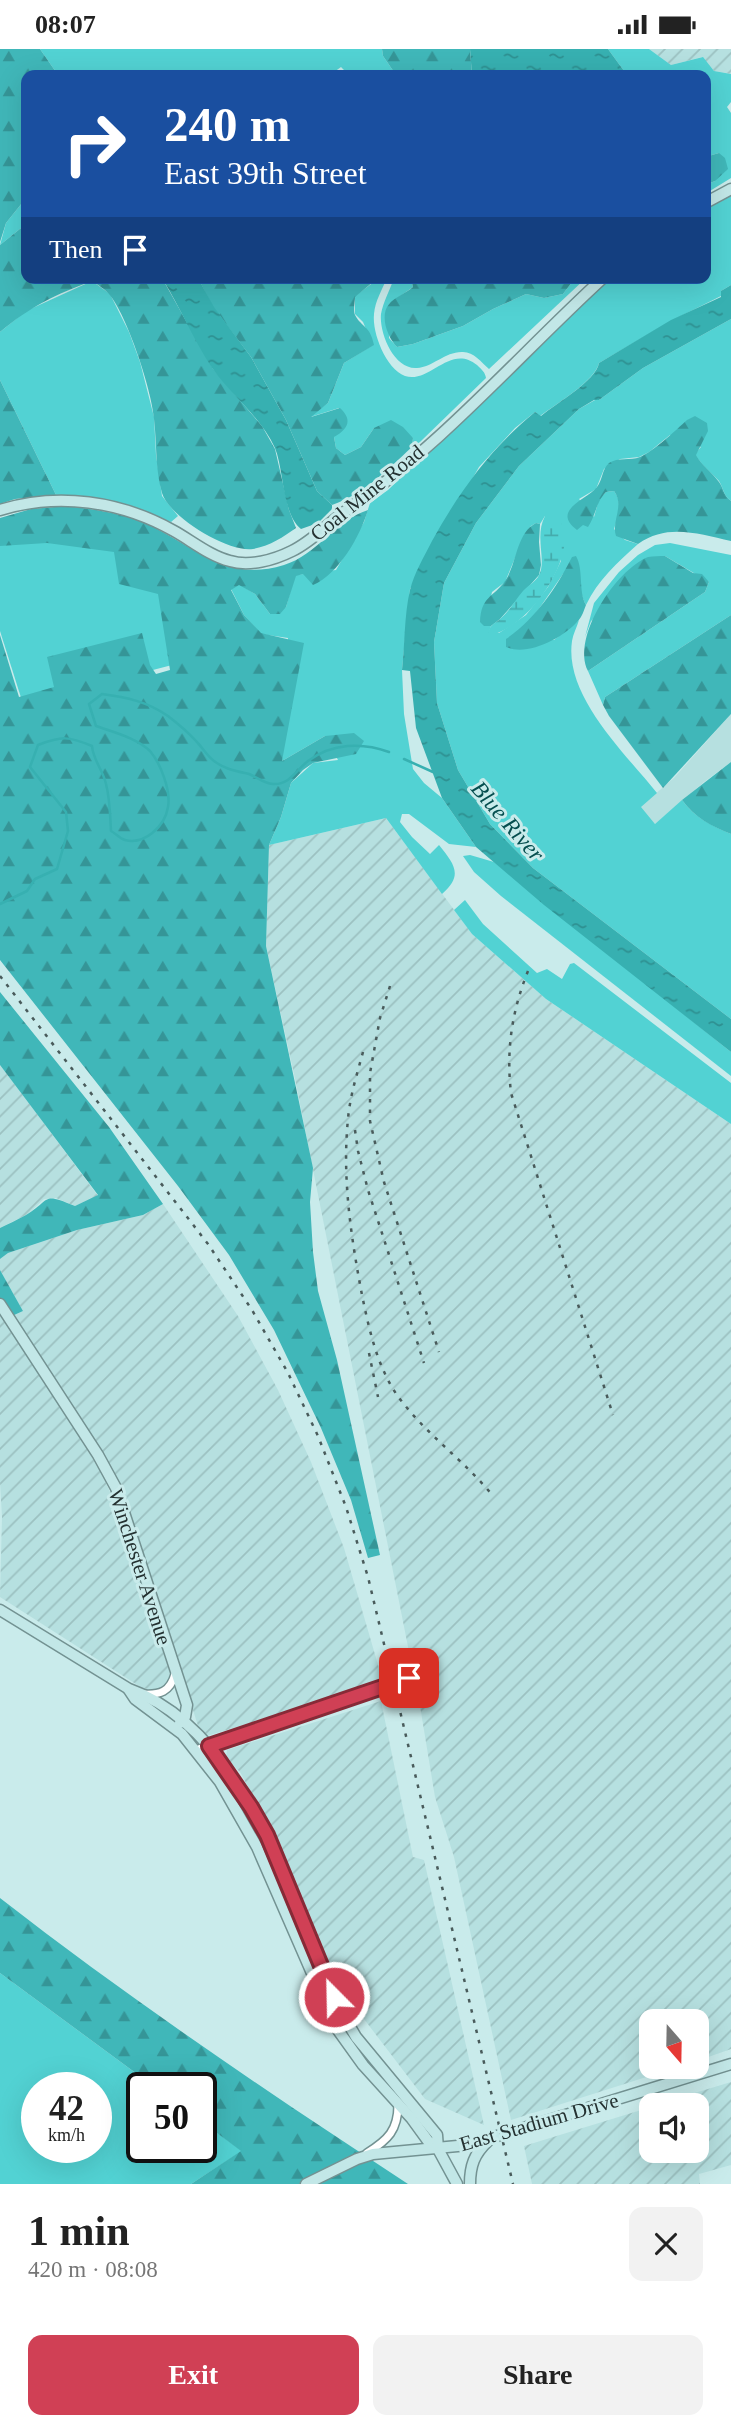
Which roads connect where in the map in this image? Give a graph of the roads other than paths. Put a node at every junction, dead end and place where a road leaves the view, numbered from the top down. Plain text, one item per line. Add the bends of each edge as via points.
1 (731, 189) edge
2 (711, 200) edge
3 (597, 284) edge
4 (0, 510) edge
5 (0, 1304) edge
6 (0, 1610) edge
7 (176, 1674) junction
8 (409, 1678) dead end
9 (129, 1689) junction
10 (143, 1694) junction
11 (183, 1720) junction
12 (175, 1729) junction
13 (209, 1746) junction
14 (196, 1750) junction
15 (287, 1885) junction
16 (275, 1889) junction
17 (341, 2011) junction
18 (330, 2016) junction
19 (731, 2064) edge
20 (398, 2105) junction
21 (489, 2140) junction
22 (438, 2149) junction
23 (357, 2159) junction
24 (306, 2184) edge
25 (457, 2184) edge
26 (470, 2184) edge

1 - 2 main road
3 - 4 main road, Coal Mine Road via 473,404 369,496 290,552 256,563 232,562 147,517 82,501 39,501
5 - 7 main road, Winchester Avenue via 116,1488
6 - 9 main road
7 - 10 street via 165,1691
7 - 11 main road, Winchester Avenue via 187,1705
8 - 13 street
9 - 10 main road
9 - 12 main road via 135,1699
10 - 11 main road
11 - 12 main road
11 - 13 main road
12 - 14 main road
13 - 14 street
13 - 15 main road via 267,1835
14 - 16 main road via 238,1810
15 - 16 main road
15 - 17 main road
16 - 18 main road
17 - 18 main road
17 - 22 main road via 356,2037 437,2135
18 - 20 main road via 351,2050
19 - 21 main road, East Stadium Drive
20 - 22 main road
20 - 23 street via 391,2136
21 - 22 main road, East Stadium Drive
21 - 26 main road via 474,2157
22 - 23 main road, East Stadium Drive via 388,2151
22 - 25 main road
23 - 24 main road, East Stadium Drive

